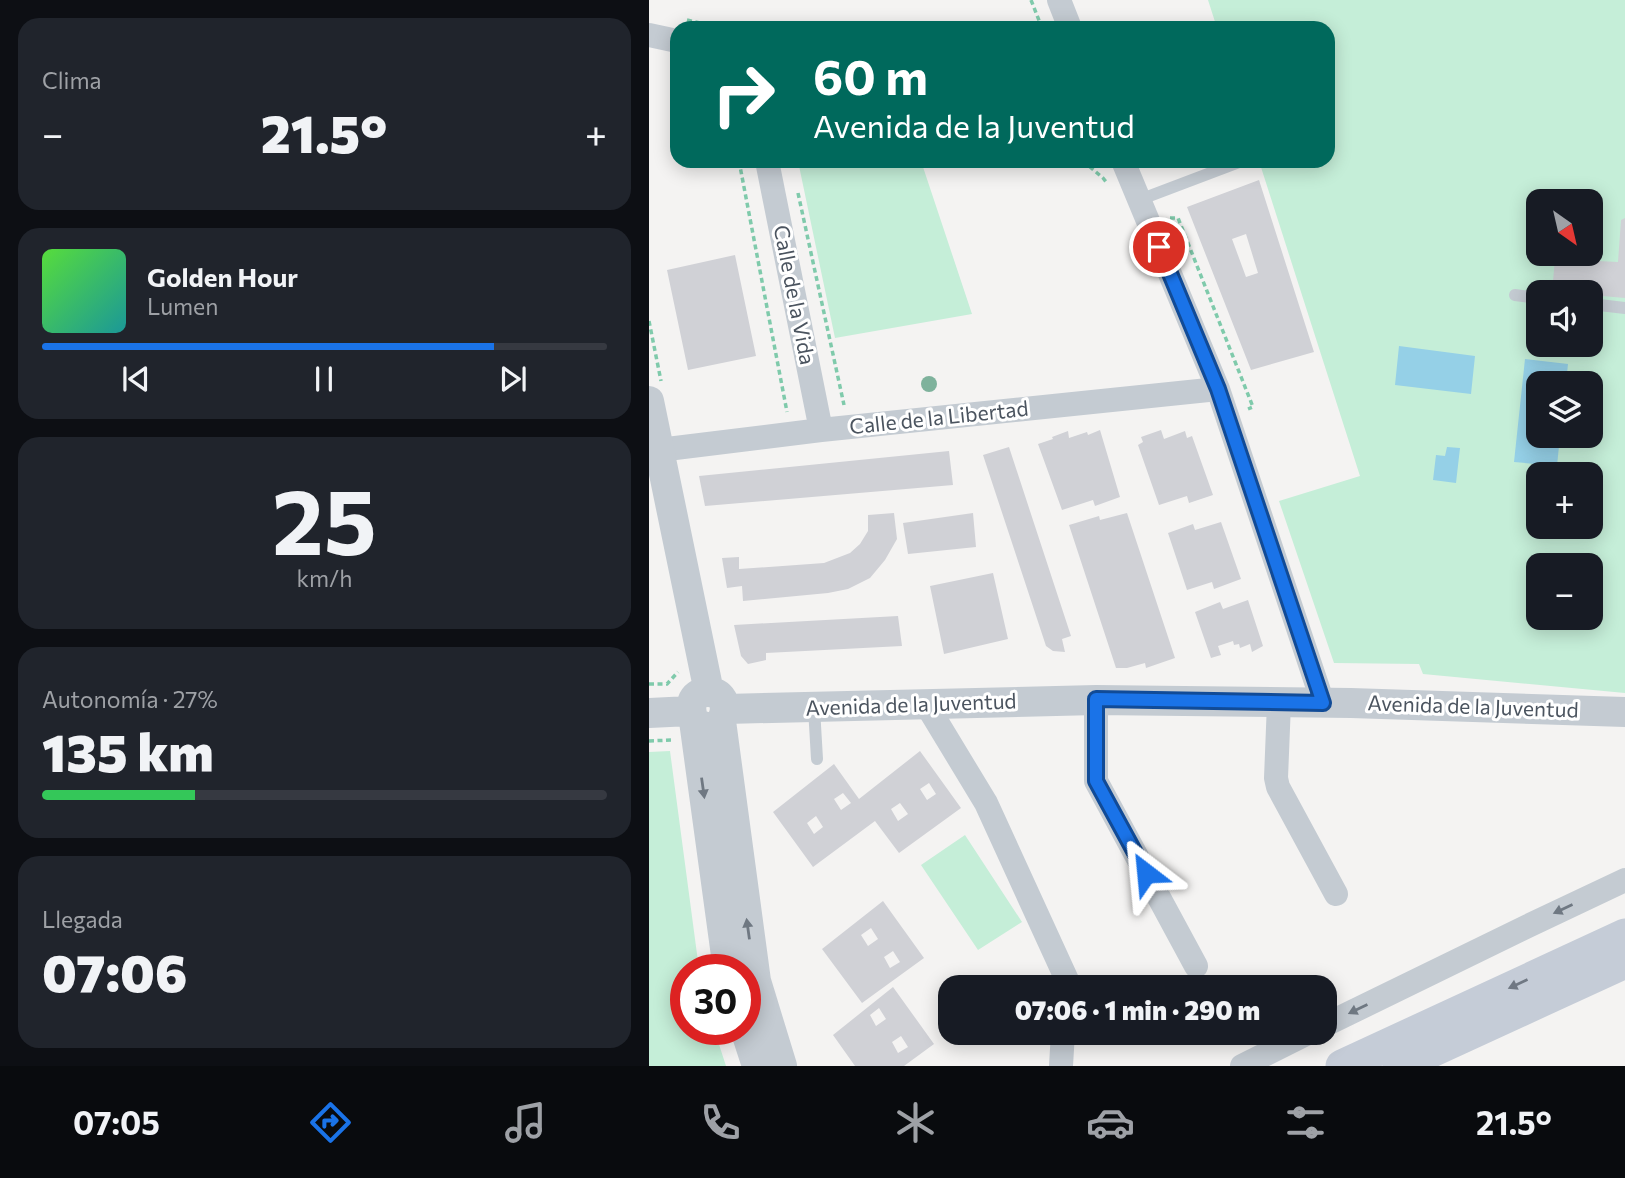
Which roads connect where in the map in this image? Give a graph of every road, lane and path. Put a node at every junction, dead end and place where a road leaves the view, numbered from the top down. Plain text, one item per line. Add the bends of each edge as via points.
1 (1031, 0) edge
2 (1059, 0) edge
3 (1039, 21) edge
4 (1067, 21) edge
5 (649, 35) edge
6 (670, 40) edge
7 (740, 168) edge
8 (768, 168) edge
9 (1091, 168) edge
10 (1126, 168) edge
11 (1224, 168) edge
12 (797, 188) dead end
13 (1110, 188) dead end
14 (1139, 200) junction
15 (1515, 295) dead end
16 (1526, 296) edge
17 (1603, 305) edge
18 (1625, 308) edge
19 (649, 321) edge
20 (1218, 389) junction
21 (656, 396) edge
22 (845, 406) dead end
23 (775, 414) dead end
24 (821, 430) junction
25 (659, 450) junction
26 (675, 660) dead end
27 (649, 684) edge
28 (1096, 699) junction
29 (1279, 703) junction
30 (1323, 703) junction
31 (926, 705) junction
32 (814, 708) junction
33 (1624, 708) edge
34 (708, 711) junction
35 (649, 713) edge
36 (818, 759) dead end
37 (1625, 880) edge
38 (1336, 894) dead end
39 (1625, 935) edge
40 (727, 954) edge
41 (1625, 962) edge
42 (1196, 965) dead end
43 (1065, 975) edge
44 (1337, 1020) edge
45 (750, 1045) edge
46 (1062, 1045) edge
47 (1284, 1045) edge
48 (757, 1066) edge
49 (782, 1066) edge
50 (1061, 1066) edge
51 (1242, 1066) edge
52 (1342, 1066) edge
53 (1399, 1066) edge

1 - 3 path
2 - 4 street
5 - 6 street
7 - 23 path via 788,412
8 - 24 street, Calle de la Vida
9 - 13 path
10 - 14 street
11 - 14 lane
12 - 22 path
14 - 20 street
15 - 16 lane
17 - 18 lane
19 - 21 path
20 - 24 street, Calle de la Libertad
20 - 30 street
21 - 25 street
24 - 25 street, Calle de la Libertad
25 - 34 street
26 - 27 path via 678,674 667,684
28 - 29 street, Avenida de la Juventud
28 - 31 street, Avenida de la Juventud
28 - 42 street via 1096,781
29 - 30 street, Avenida de la Juventud
29 - 38 street via 1278,787
30 - 33 street, Avenida de la Juventud
31 - 32 street, Avenida de la Juventud
31 - 43 street via 986,803
32 - 34 street, Avenida de la Juventud
32 - 36 lane
34 - 35 street, Avenida de la Juventud
34 -> 40 street
49 -> 34 street via 756,981
37 -> 44 street
39 -> 52 main road
41 - 53 main road
45 - 48 street
46 - 50 street
47 - 51 street

